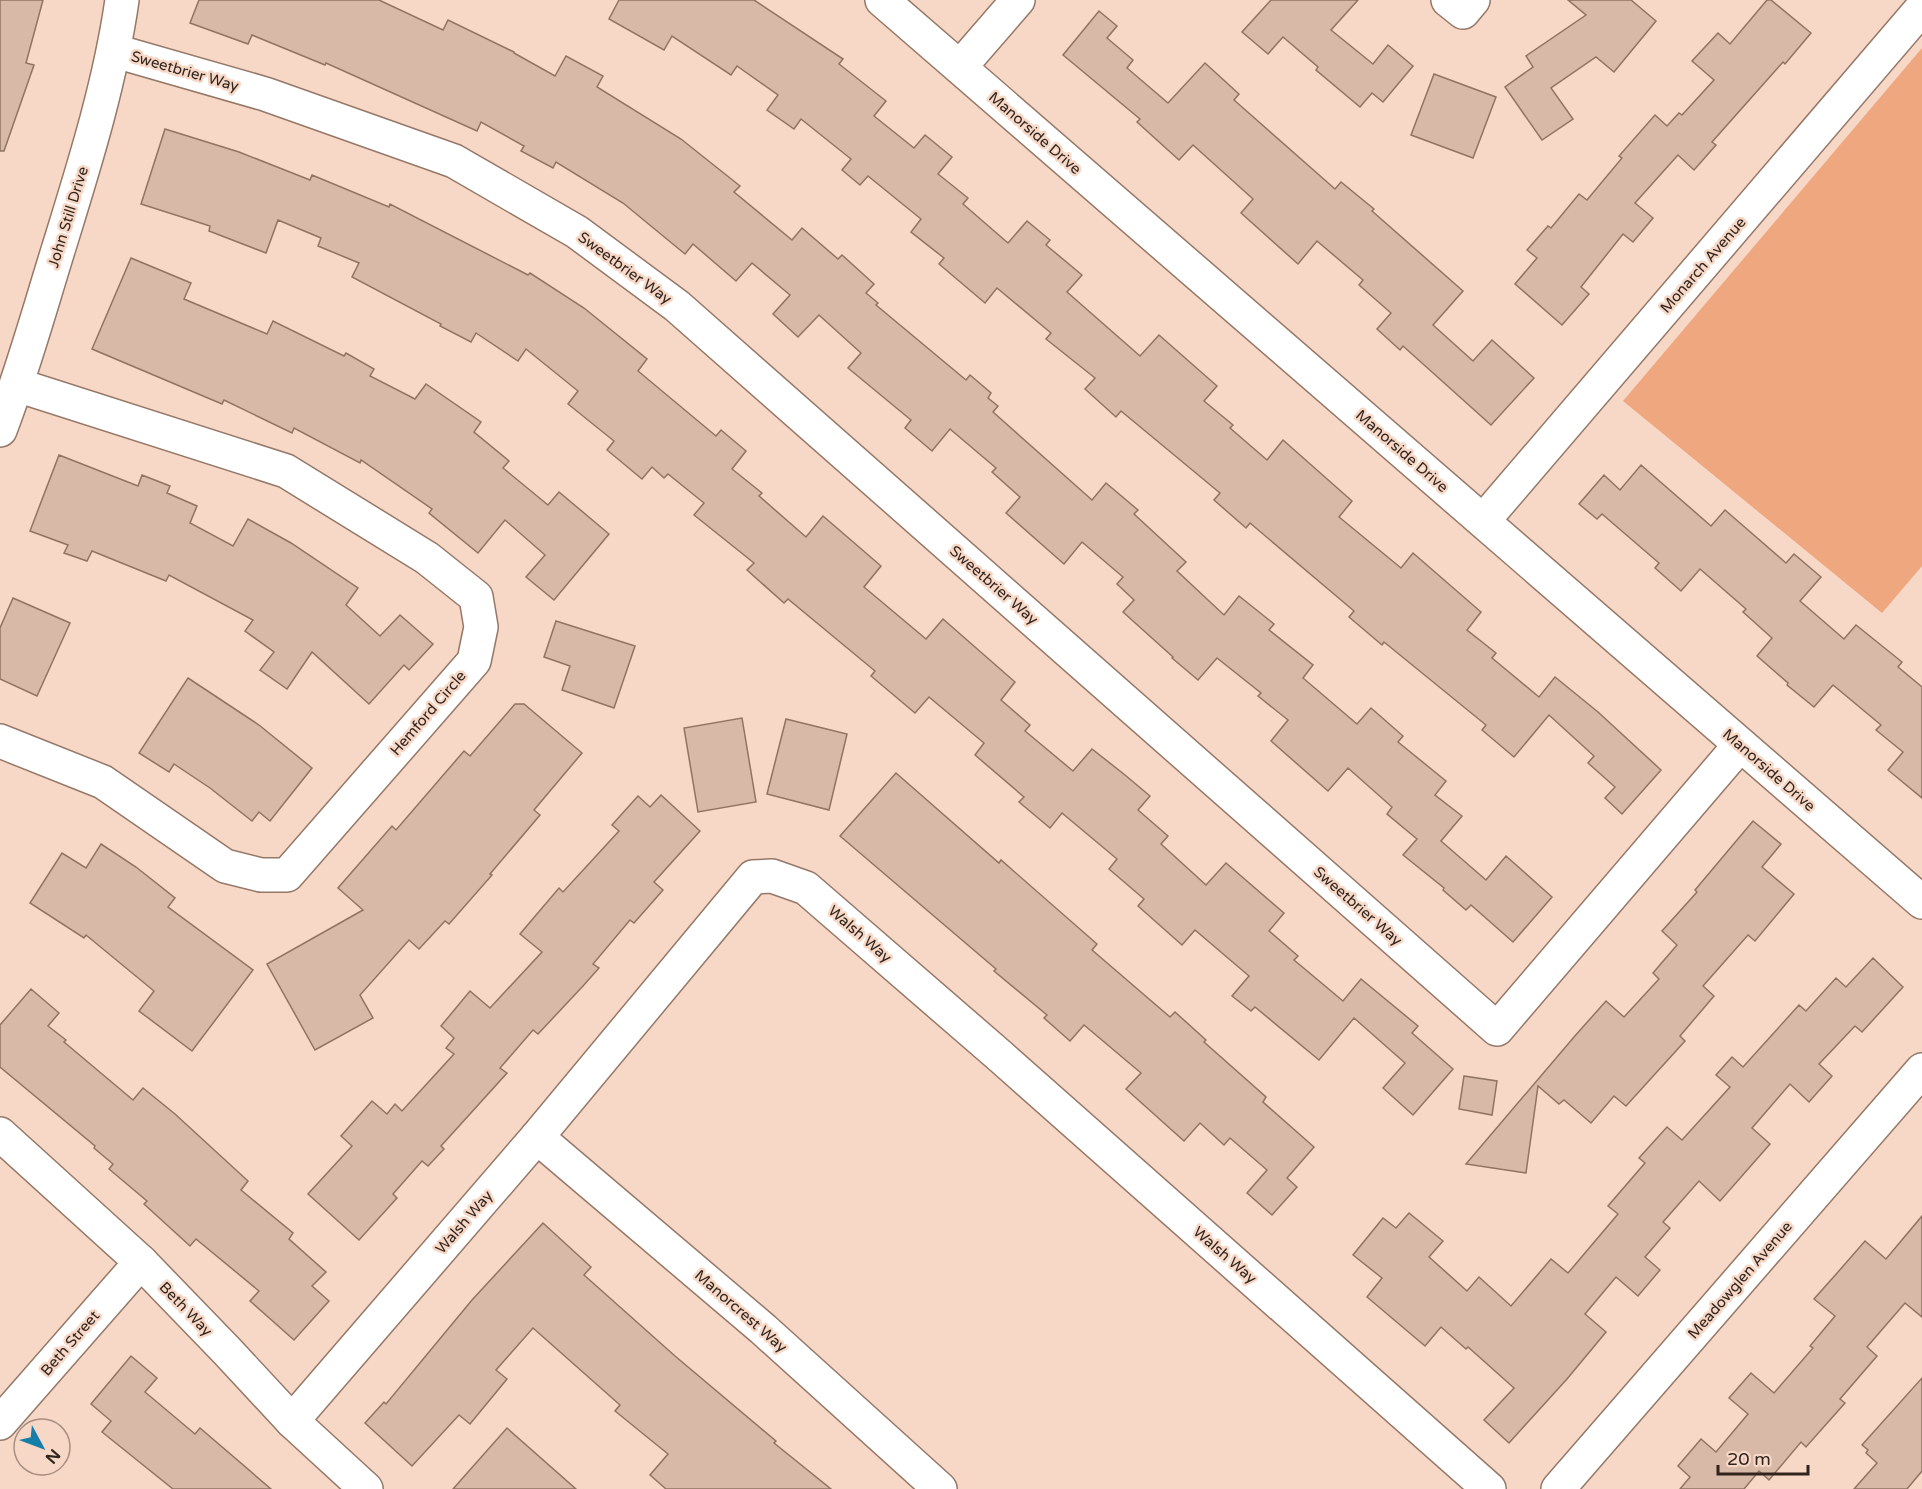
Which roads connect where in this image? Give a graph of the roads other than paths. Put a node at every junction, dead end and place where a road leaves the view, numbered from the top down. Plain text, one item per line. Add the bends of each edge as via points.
1 (122, 0) edge
2 (882, 0) edge
3 (1018, 0) edge
4 (1449, 0) edge
5 (1473, 0) edge
6 (1922, 9) edge
7 (115, 51) junction
8 (960, 67) junction
9 (17, 385) junction
10 (0, 430) edge
11 (1484, 521) junction
12 (0, 741) edge
13 (1740, 745) junction
14 (1922, 902) edge
15 (1922, 1070) edge
16 (0, 1134) edge
17 (537, 1137) junction
18 (141, 1262) junction
19 (292, 1421) junction
20 (0, 1424) edge
21 (366, 1489) edge
22 (940, 1489) edge
23 (1490, 1489) edge
24 (1558, 1489) edge

1 - 7 street, John Still Drive
2 - 8 street, Manorside Drive
3 - 8 street
4 - 5 street via 1463,12
6 - 11 street, Monarch Avenue
7 - 9 street, John Still Drive
7 - 13 street, Sweetbrier Way via 265,94 454,161 577,232 677,306 1497,1029
8 - 11 street, Manorside Drive
9 - 10 street, John Still Drive
9 - 12 street, Hemford Circle via 286,471 427,558 476,597 481,627 474,661 287,875 261,875 225,866 103,782
11 - 13 street, Manorside Drive
13 - 14 street, Manorside Drive
15 - 24 street, Meadowglen Avenue
16 - 18 street, Beth Way
17 - 19 street, Walsh Way
17 - 22 street, Manorcrest Way via 763,1329
17 - 23 street, Walsh Way via 753,877 772,876 806,888
18 - 19 street, Beth Way
18 - 20 street, Beth Street
19 - 21 street, Beth Way

